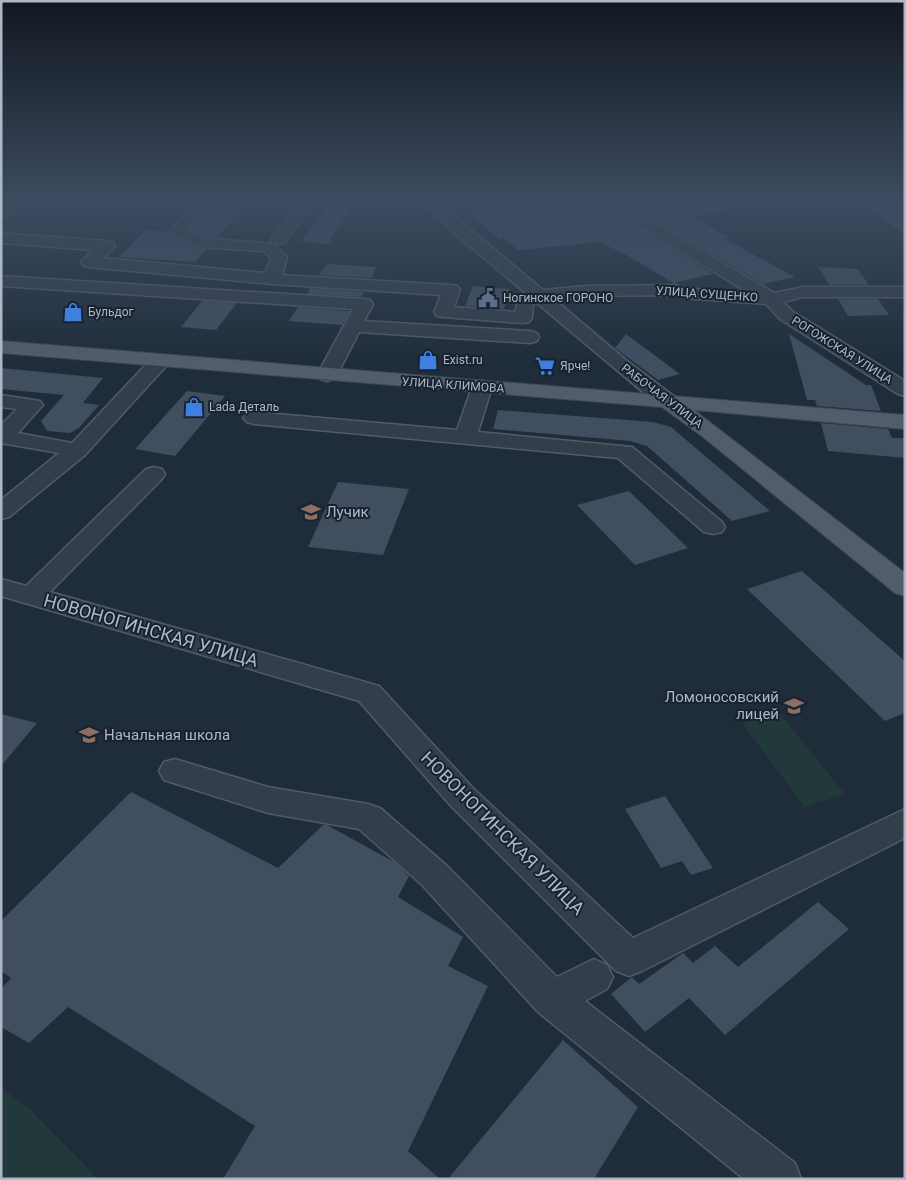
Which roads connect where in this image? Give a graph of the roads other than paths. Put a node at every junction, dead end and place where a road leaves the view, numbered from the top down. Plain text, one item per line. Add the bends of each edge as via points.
1 (98, 254) edge
2 (275, 254) edge
3 (487, 254) edge
4 (695, 254) edge
5 (272, 279) junction
6 (1, 281) edge
7 (905, 292) edge
8 (539, 296) junction
9 (771, 299) junction
10 (352, 326) junction
11 (530, 337) dead end
12 (2, 348) edge
13 (160, 361) junction
14 (327, 375) junction
15 (482, 387) junction
16 (905, 390) edge
17 (1, 400) edge
18 (668, 402) junction
19 (254, 418) dead end
20 (905, 422) edge
21 (466, 437) junction
22 (77, 450) junction
23 (154, 474) dead end
24 (1, 512) edge
25 (713, 527) dead end
26 (1, 587) edge
27 (905, 587) edge
28 (31, 596) junction
29 (175, 771) dead end
30 (899, 831) edge
31 (594, 977) dead end
32 (552, 999) junction
33 (779, 1179) edge

1 - 5 street via 89,262
2 - 5 street via 279,257
3 - 8 street, РАБОЧАЯ УЛИЦА
4 - 9 street, РОГОЖСКАЯ УЛИЦА
5 - 8 street via 451,290 443,312 523,318 525,301
6 - 10 street via 364,304
7 - 9 street, УЛИЦА СУЩЕНКО via 803,292
8 - 9 street, УЛИЦА СУЩЕНКО via 587,291 675,290
8 - 18 street, РАБОЧАЯ УЛИЦА
9 - 16 street, РОГОЖСКАЯ УЛИЦА via 786,315
10 - 11 street
10 - 14 street
12 - 13 main road, УЛИЦА КЛИМОВА
13 - 14 main road, УЛИЦА КЛИМОВА
13 - 22 street
14 - 15 main road, УЛИЦА КЛИМОВА
15 - 18 main road, УЛИЦА КЛИМОВА
15 - 21 street
17 - 22 street via 33,405 2,437
18 - 20 main road, УЛИЦА КЛИМОВА
18 - 27 main road, РАБОЧАЯ УЛИЦА via 711,432
19 - 21 street
21 - 25 street via 624,452
22 - 24 lane
23 - 28 street
26 - 28 street, НОВОНОГИНСКАЯ УЛИЦА
28 - 30 street, НОВОНОГИНСКАЯ УЛИЦА via 369,693 462,797 629,959
29 - 32 street via 268,800 368,817 434,875
31 - 32 street
32 - 33 street

